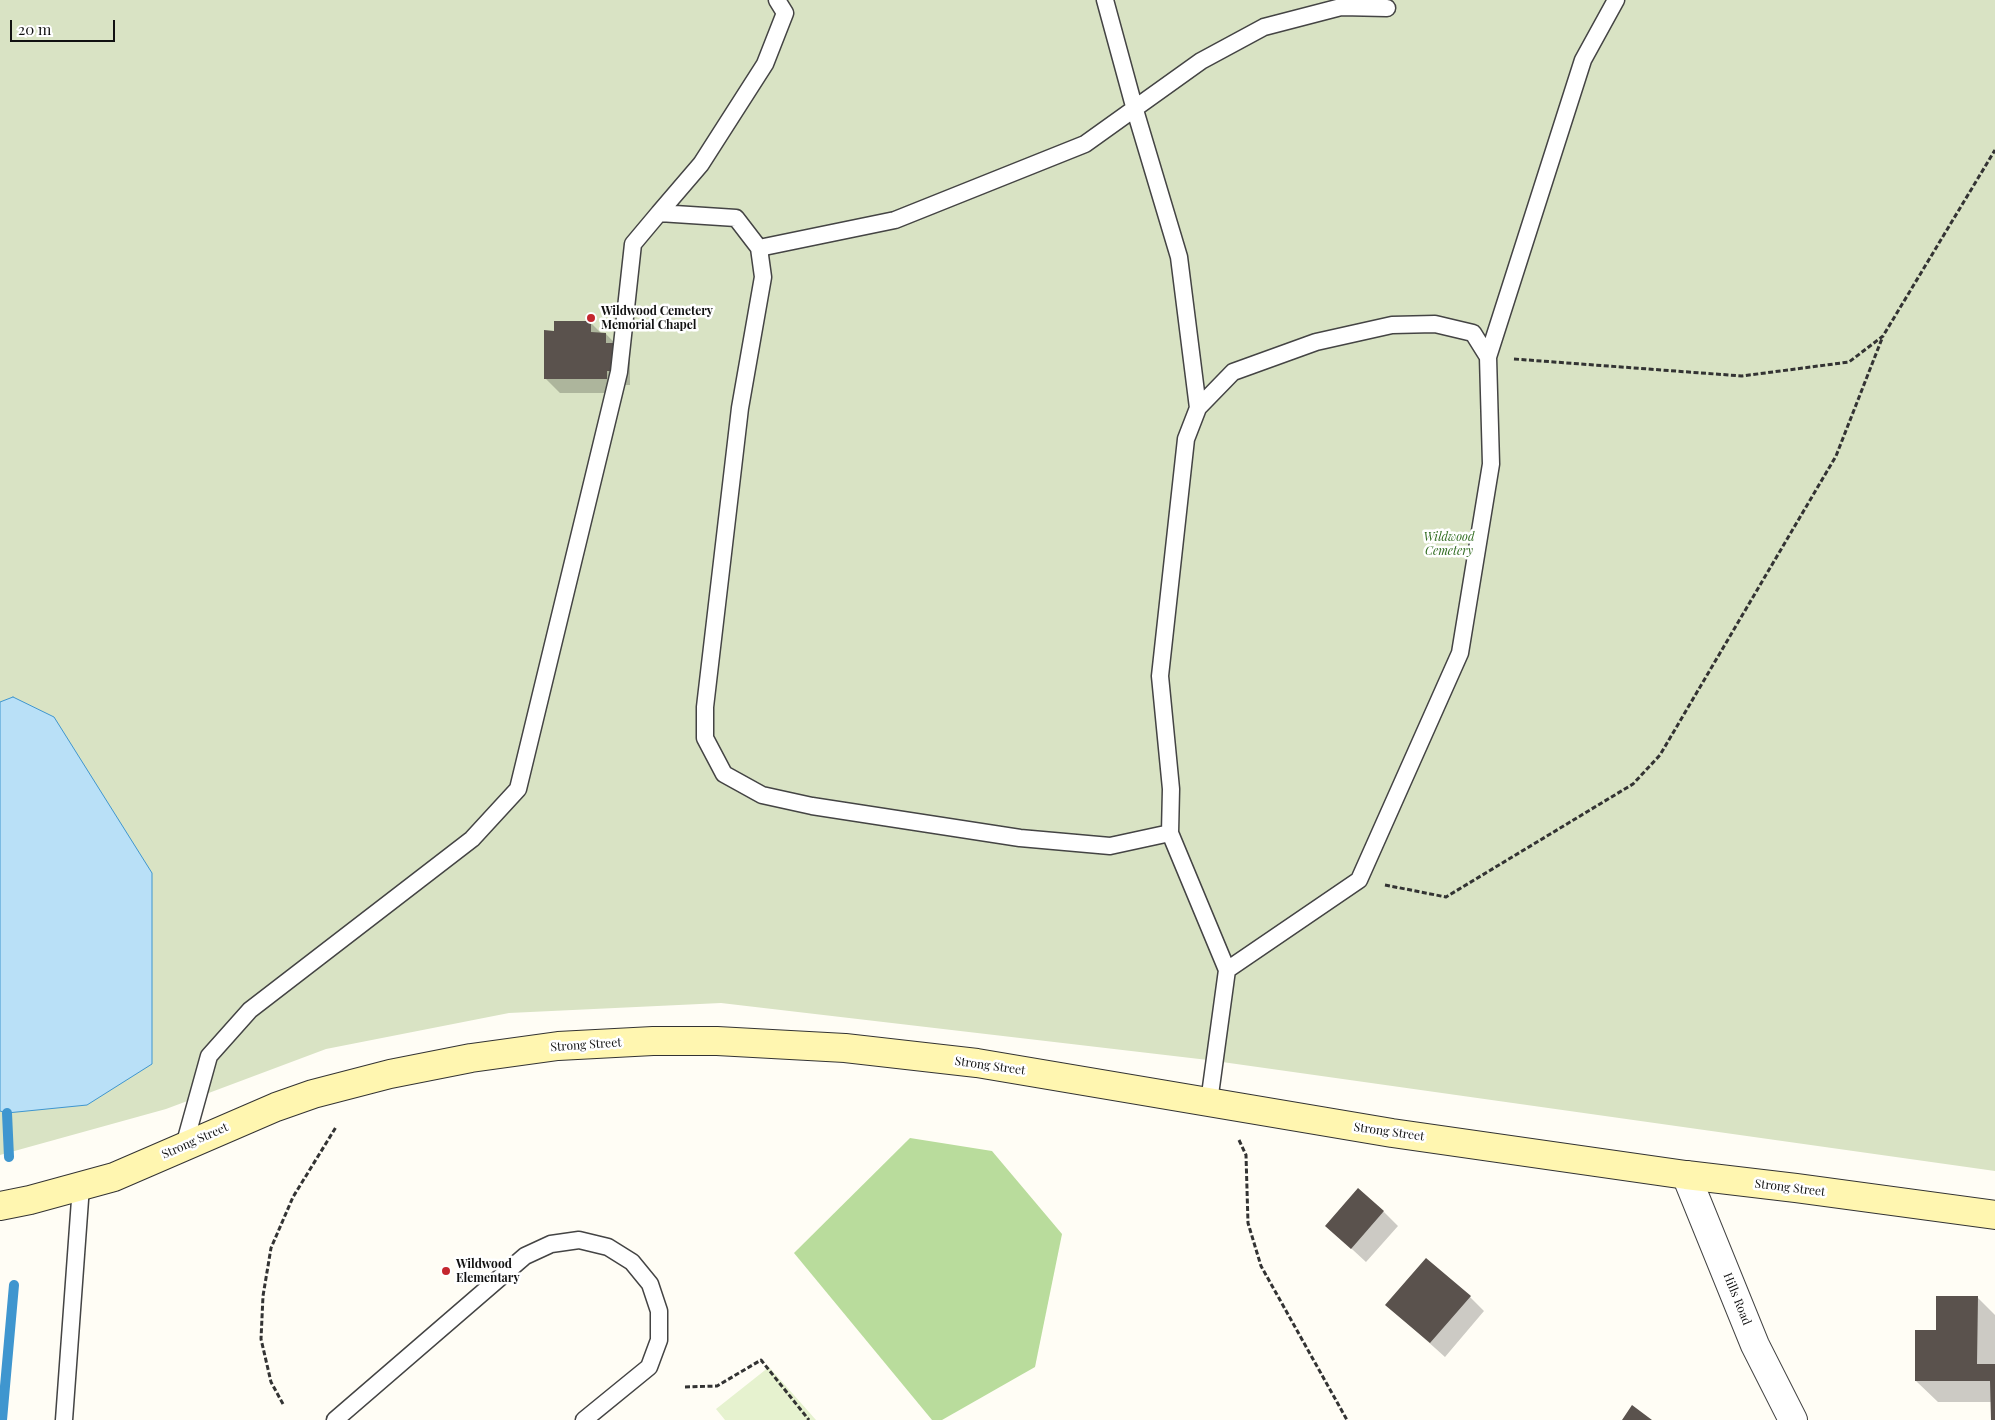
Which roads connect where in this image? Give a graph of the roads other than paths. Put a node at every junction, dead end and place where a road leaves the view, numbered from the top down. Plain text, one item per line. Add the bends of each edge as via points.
1 (1106, 0) edge
2 (1616, 0) edge
3 (785, 4) edge
4 (1387, 8) dead end
5 (1135, 110) junction
6 (659, 213) junction
7 (759, 248) junction
8 (1488, 357) junction
9 (1198, 408) junction
10 (1170, 833) junction
11 (1227, 970) junction
12 (1210, 1102) junction
13 (184, 1146) junction
14 (1686, 1175) junction
15 (81, 1186) junction
16 (0, 1206) edge
17 (1995, 1216) edge
18 (64, 1420) edge
19 (335, 1420) edge
20 (584, 1420) edge
21 (1793, 1420) edge

1 - 5 lane
2 - 8 lane via 1583,60
3 - 6 lane via 765,64 701,164
4 - 5 lane via 1341,7 1264,27 1201,62
5 - 7 lane via 1085,144 895,220
5 - 9 lane via 1178,257
6 - 7 lane via 736,218
6 - 13 lane via 633,244 619,372 518,789 472,839 250,1010 209,1056
7 - 10 lane via 763,277 740,408 705,707 705,738 724,774 762,795 812,806 1020,838 1110,846
8 - 9 lane via 1472,333 1435,324 1392,325 1316,342 1233,372
8 - 11 lane via 1491,464 1460,653 1360,880
9 - 10 lane via 1186,439 1160,676 1171,788
10 - 11 lane
11 - 12 lane
12 - 13 main road, Strong Street via 1006,1068 845,1048 717,1041 606,1042 511,1051 352,1083 276,1107
12 - 14 main road, Strong Street via 1375,1130
13 - 15 main road, Strong Street via 138,1168
14 - 17 main road, Strong Street
14 - 21 street, Hills Road via 1755,1345
15 - 16 main road, Strong Street
15 - 18 lane
19 - 20 lane via 525,1256 551,1244 579,1240 608,1246 632,1262 650,1284 659,1312 659,1340 649,1367

